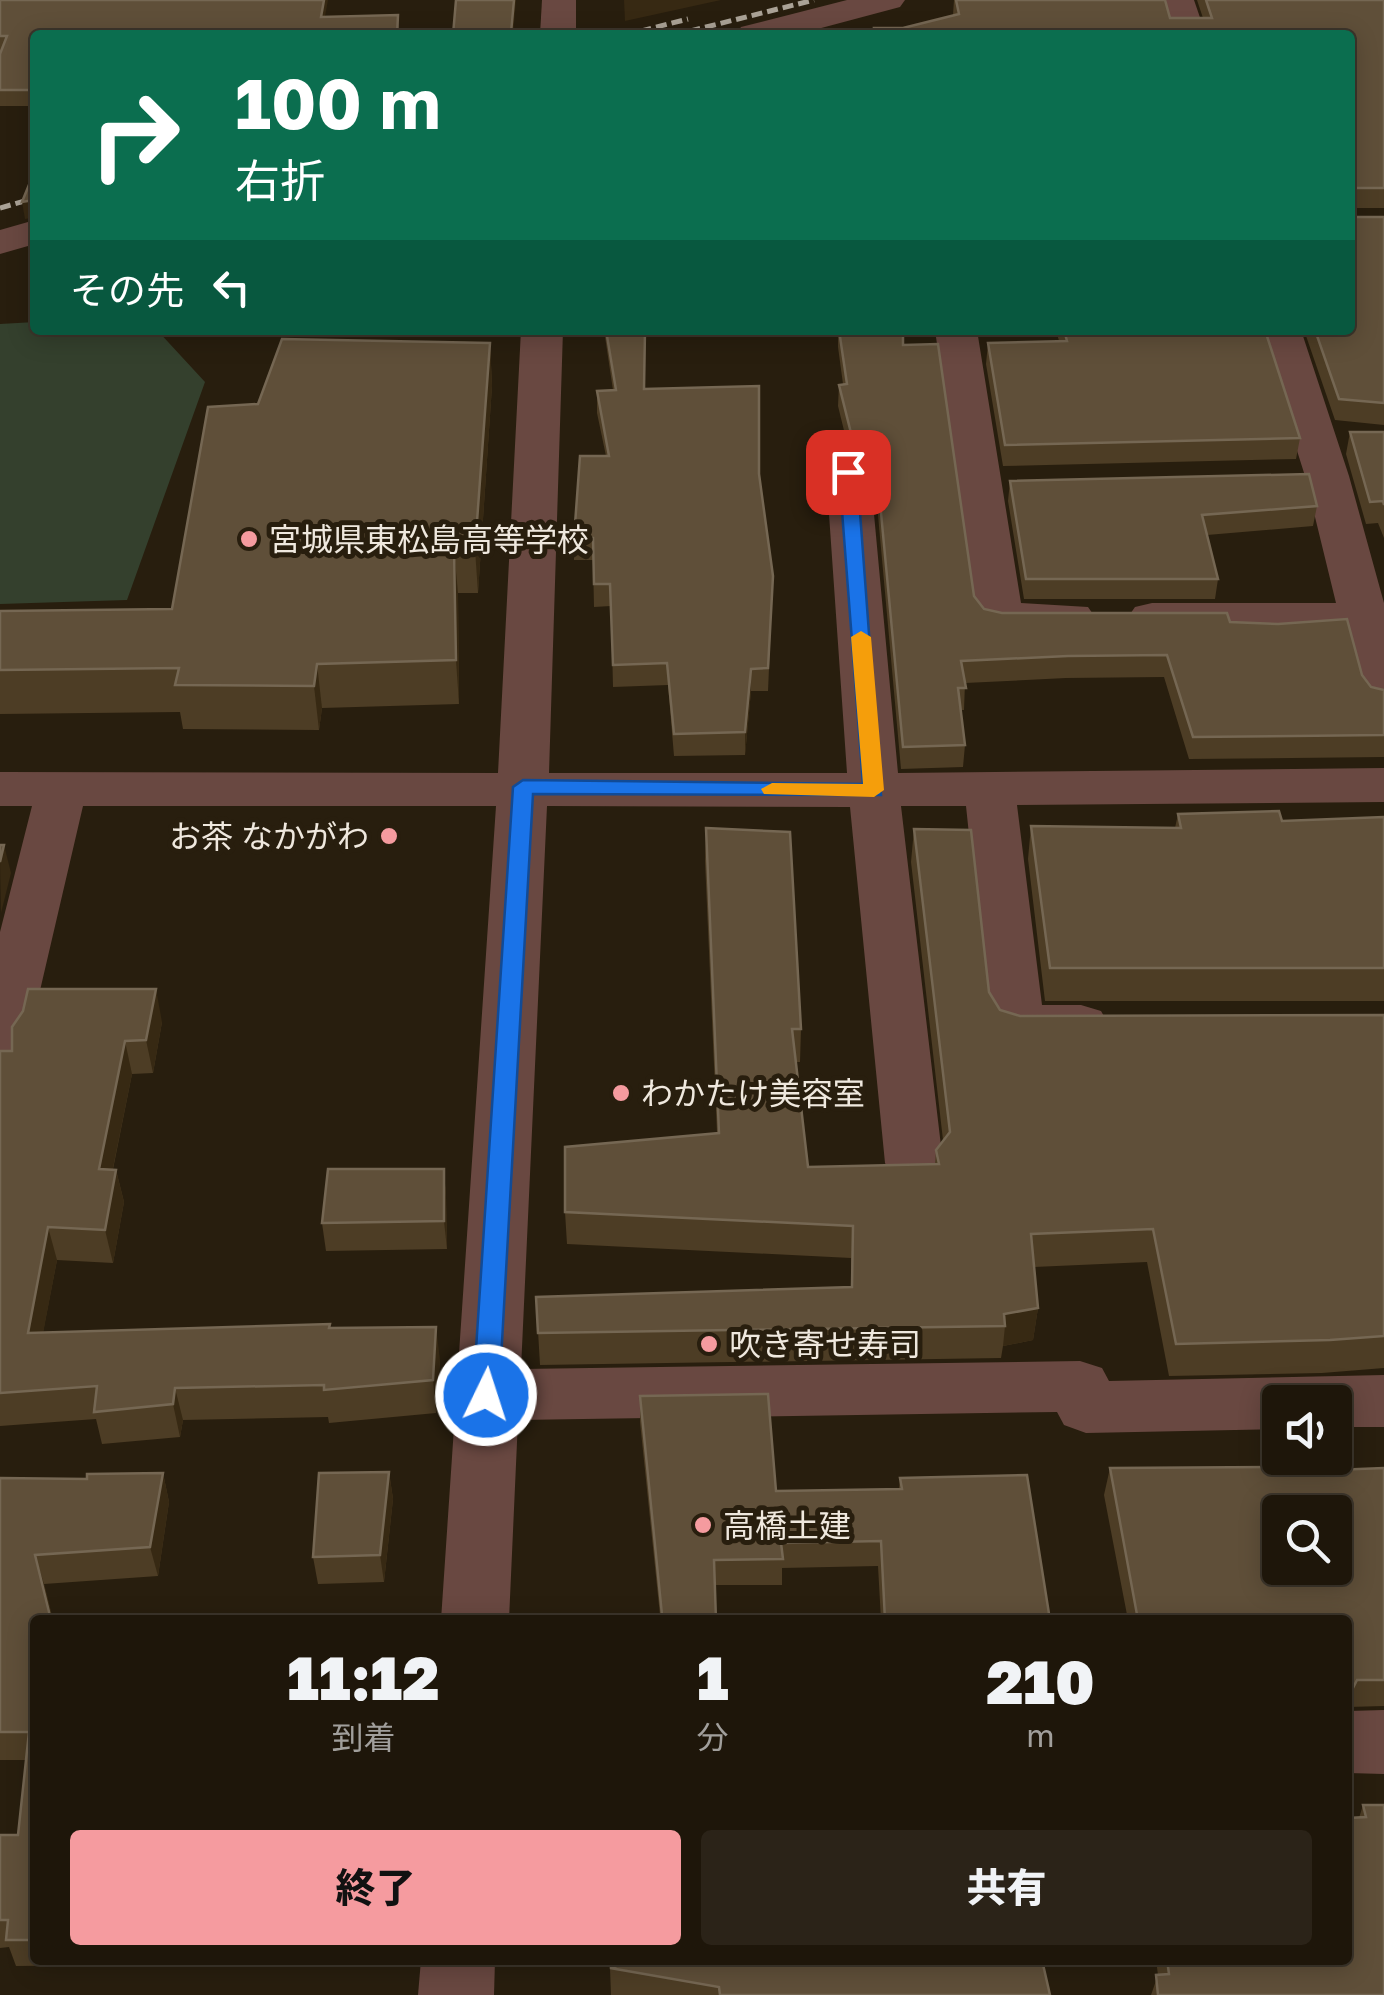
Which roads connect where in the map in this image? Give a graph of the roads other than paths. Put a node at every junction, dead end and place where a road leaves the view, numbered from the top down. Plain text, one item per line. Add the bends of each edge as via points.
1 (559, 0) edge
2 (888, 0) edge
3 (1176, 0) edge
4 (558, 30) edge
5 (773, 30) edge
6 (1186, 30) edge
7 (30, 233) edge
8 (0, 242) edge
9 (542, 335) edge
10 (957, 335) edge
11 (1282, 335) edge
12 (848, 472) dead end
13 (1372, 617) edge
14 (1384, 695) edge
15 (1384, 785) edge
16 (523, 787) junction
17 (62, 788) junction
18 (0, 789) edge
19 (874, 790) junction
20 (990, 790) junction
21 (1133, 1025) edge
22 (0, 1042) edge
23 (914, 1163) edge
24 (486, 1395) junction
25 (1352, 1401) edge
26 (1384, 1401) edge
27 (1262, 1403) edge
28 (475, 1615) edge
29 (1352, 1742) edge
30 (1384, 1742) edge
31 (458, 1965) edge
32 (456, 1995) edge

1 - 4 street
2 - 5 street
3 - 6 street
7 - 8 street
9 - 16 street
10 - 13 street via 998,484 1000,617
11 - 13 street
12 - 19 street
13 - 14 street
15 - 20 street
16 - 17 street
16 - 19 street
16 - 24 street
17 - 18 street
17 - 22 street
19 - 20 street
19 - 23 street
20 - 21 street via 1018,1025
24 - 27 street via 1080,1386 1086,1407
24 - 28 street
25 - 26 street
29 - 30 street
31 - 32 street

